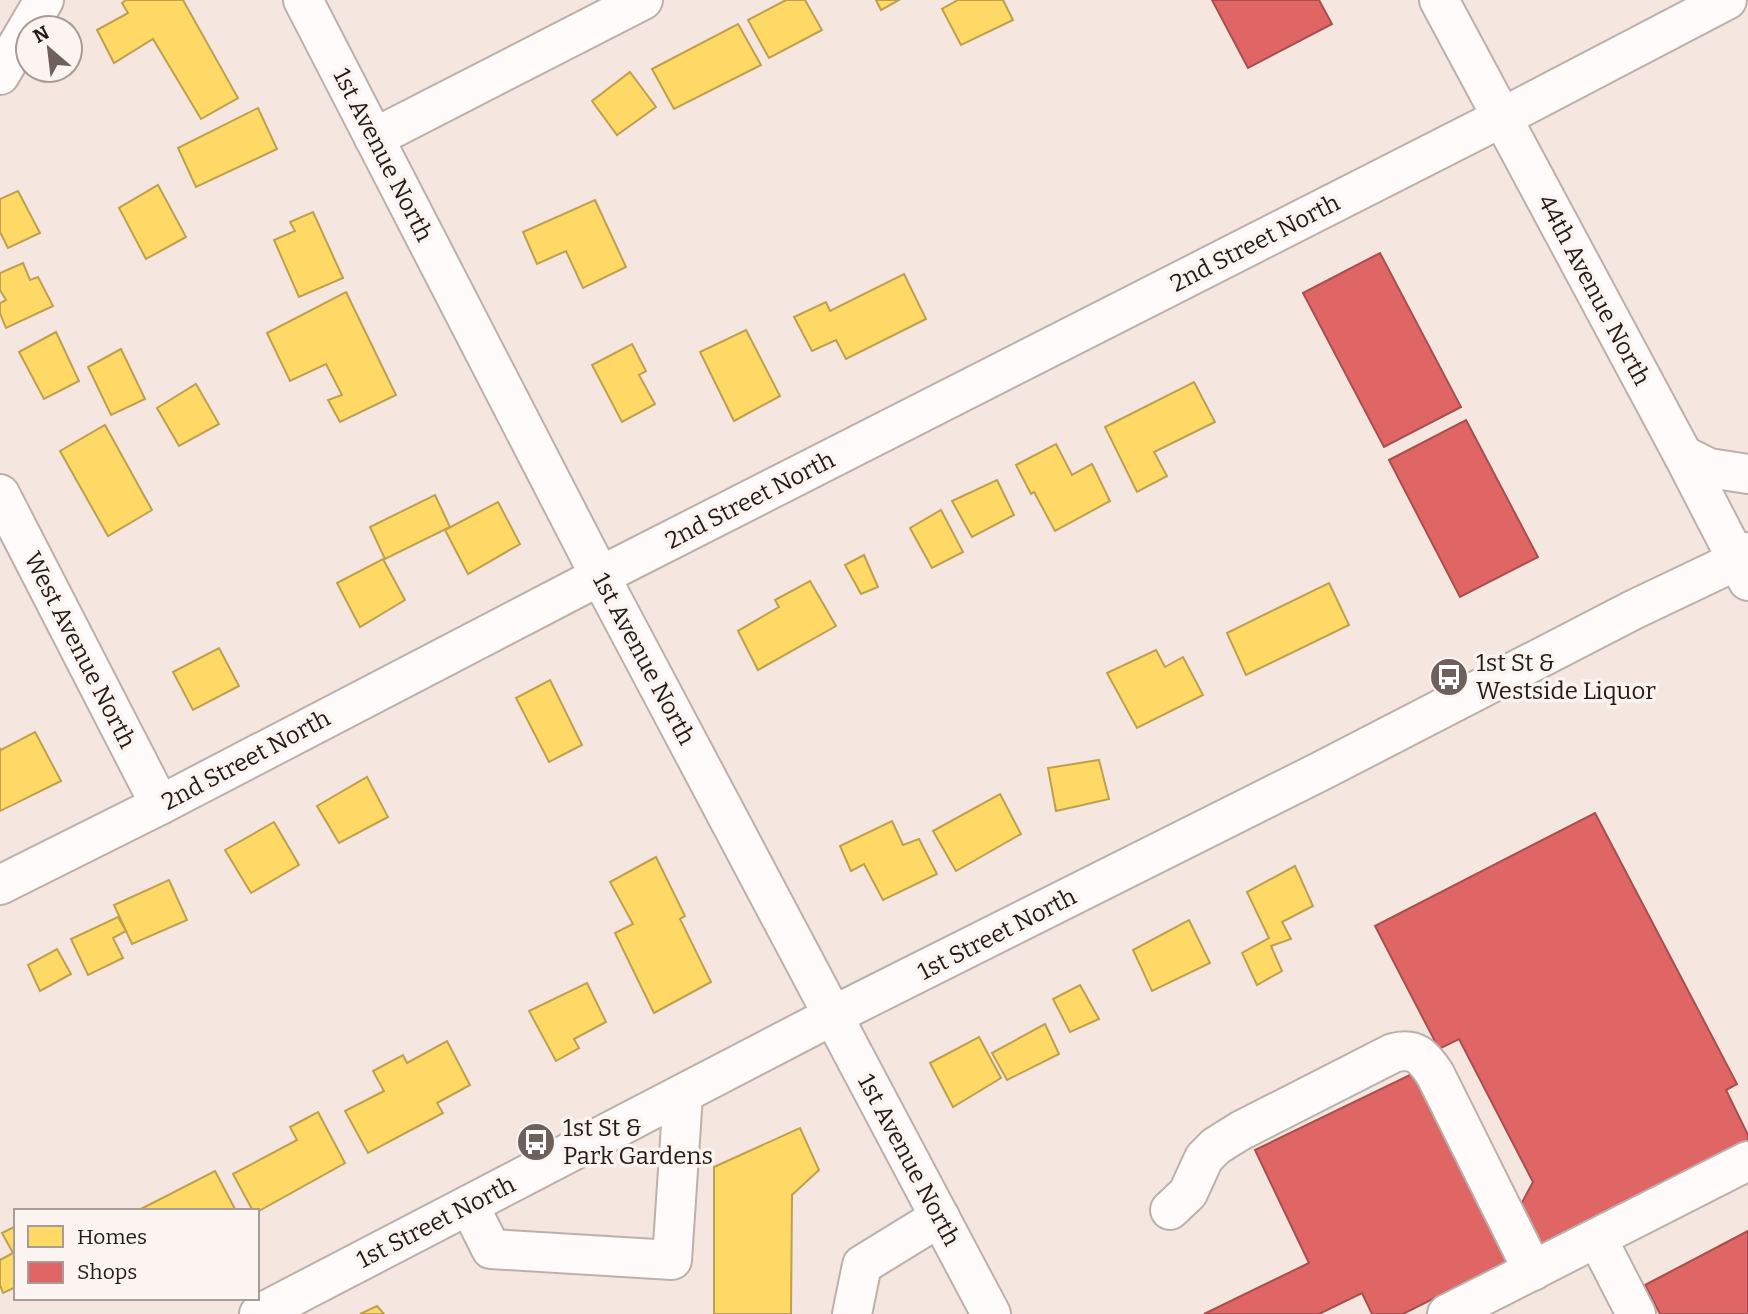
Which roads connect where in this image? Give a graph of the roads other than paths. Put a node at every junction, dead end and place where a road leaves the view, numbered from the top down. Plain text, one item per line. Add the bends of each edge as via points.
1 (44, 0) edge
2 (303, 0) edge
3 (643, 0) edge
4 (1438, 0) edge
5 (1727, 0) edge
6 (0, 75) edge
7 (1501, 118) junction
8 (374, 138) junction
9 (1682, 455) junction
10 (1748, 474) edge
11 (0, 494) edge
12 (1745, 564) edge
13 (600, 576) junction
14 (160, 805) junction
15 (0, 885) edge
16 (832, 1016) junction
17 (683, 1095) junction
18 (1748, 1161) edge
19 (469, 1205) junction
20 (1170, 1210) dead end
21 (940, 1217) junction
22 (1597, 1238) junction
23 (1533, 1271) junction
24 (259, 1314) edge
25 (852, 1314) edge
26 (991, 1314) edge
27 (1447, 1314) edge
28 (1636, 1314) edge

1 - 6 street
2 - 8 street, 1st Avenue North
3 - 8 street
4 - 7 street, 44th Avenue North
5 - 7 street, 2nd Street North
7 - 9 street, 44th Avenue North
7 - 13 street, 2nd Street North
8 - 13 street, 1st Avenue North
9 - 10 street via 1709,468
9 - 12 street, 44th Avenue North
11 - 14 street, West Avenue North
12 - 16 street, 1st Street North via 1633,610
13 - 14 street, 2nd Street North
13 - 16 street, 1st Avenue North
14 - 15 street, 2nd Street North
16 - 17 street, 1st Street North
16 - 21 street, 1st Avenue North
17 - 19 street, 1st Street North
17 - 19 street via 672,1259 491,1249
18 - 22 street
19 - 24 street, 1st Street North
20 - 23 street via 1188,1193 1198,1168 1216,1146 1393,1053 1409,1051 1426,1060 1435,1074
21 - 25 street via 862,1265
21 - 26 street, 1st Avenue North
22 - 23 street
22 - 28 street
23 - 27 street

